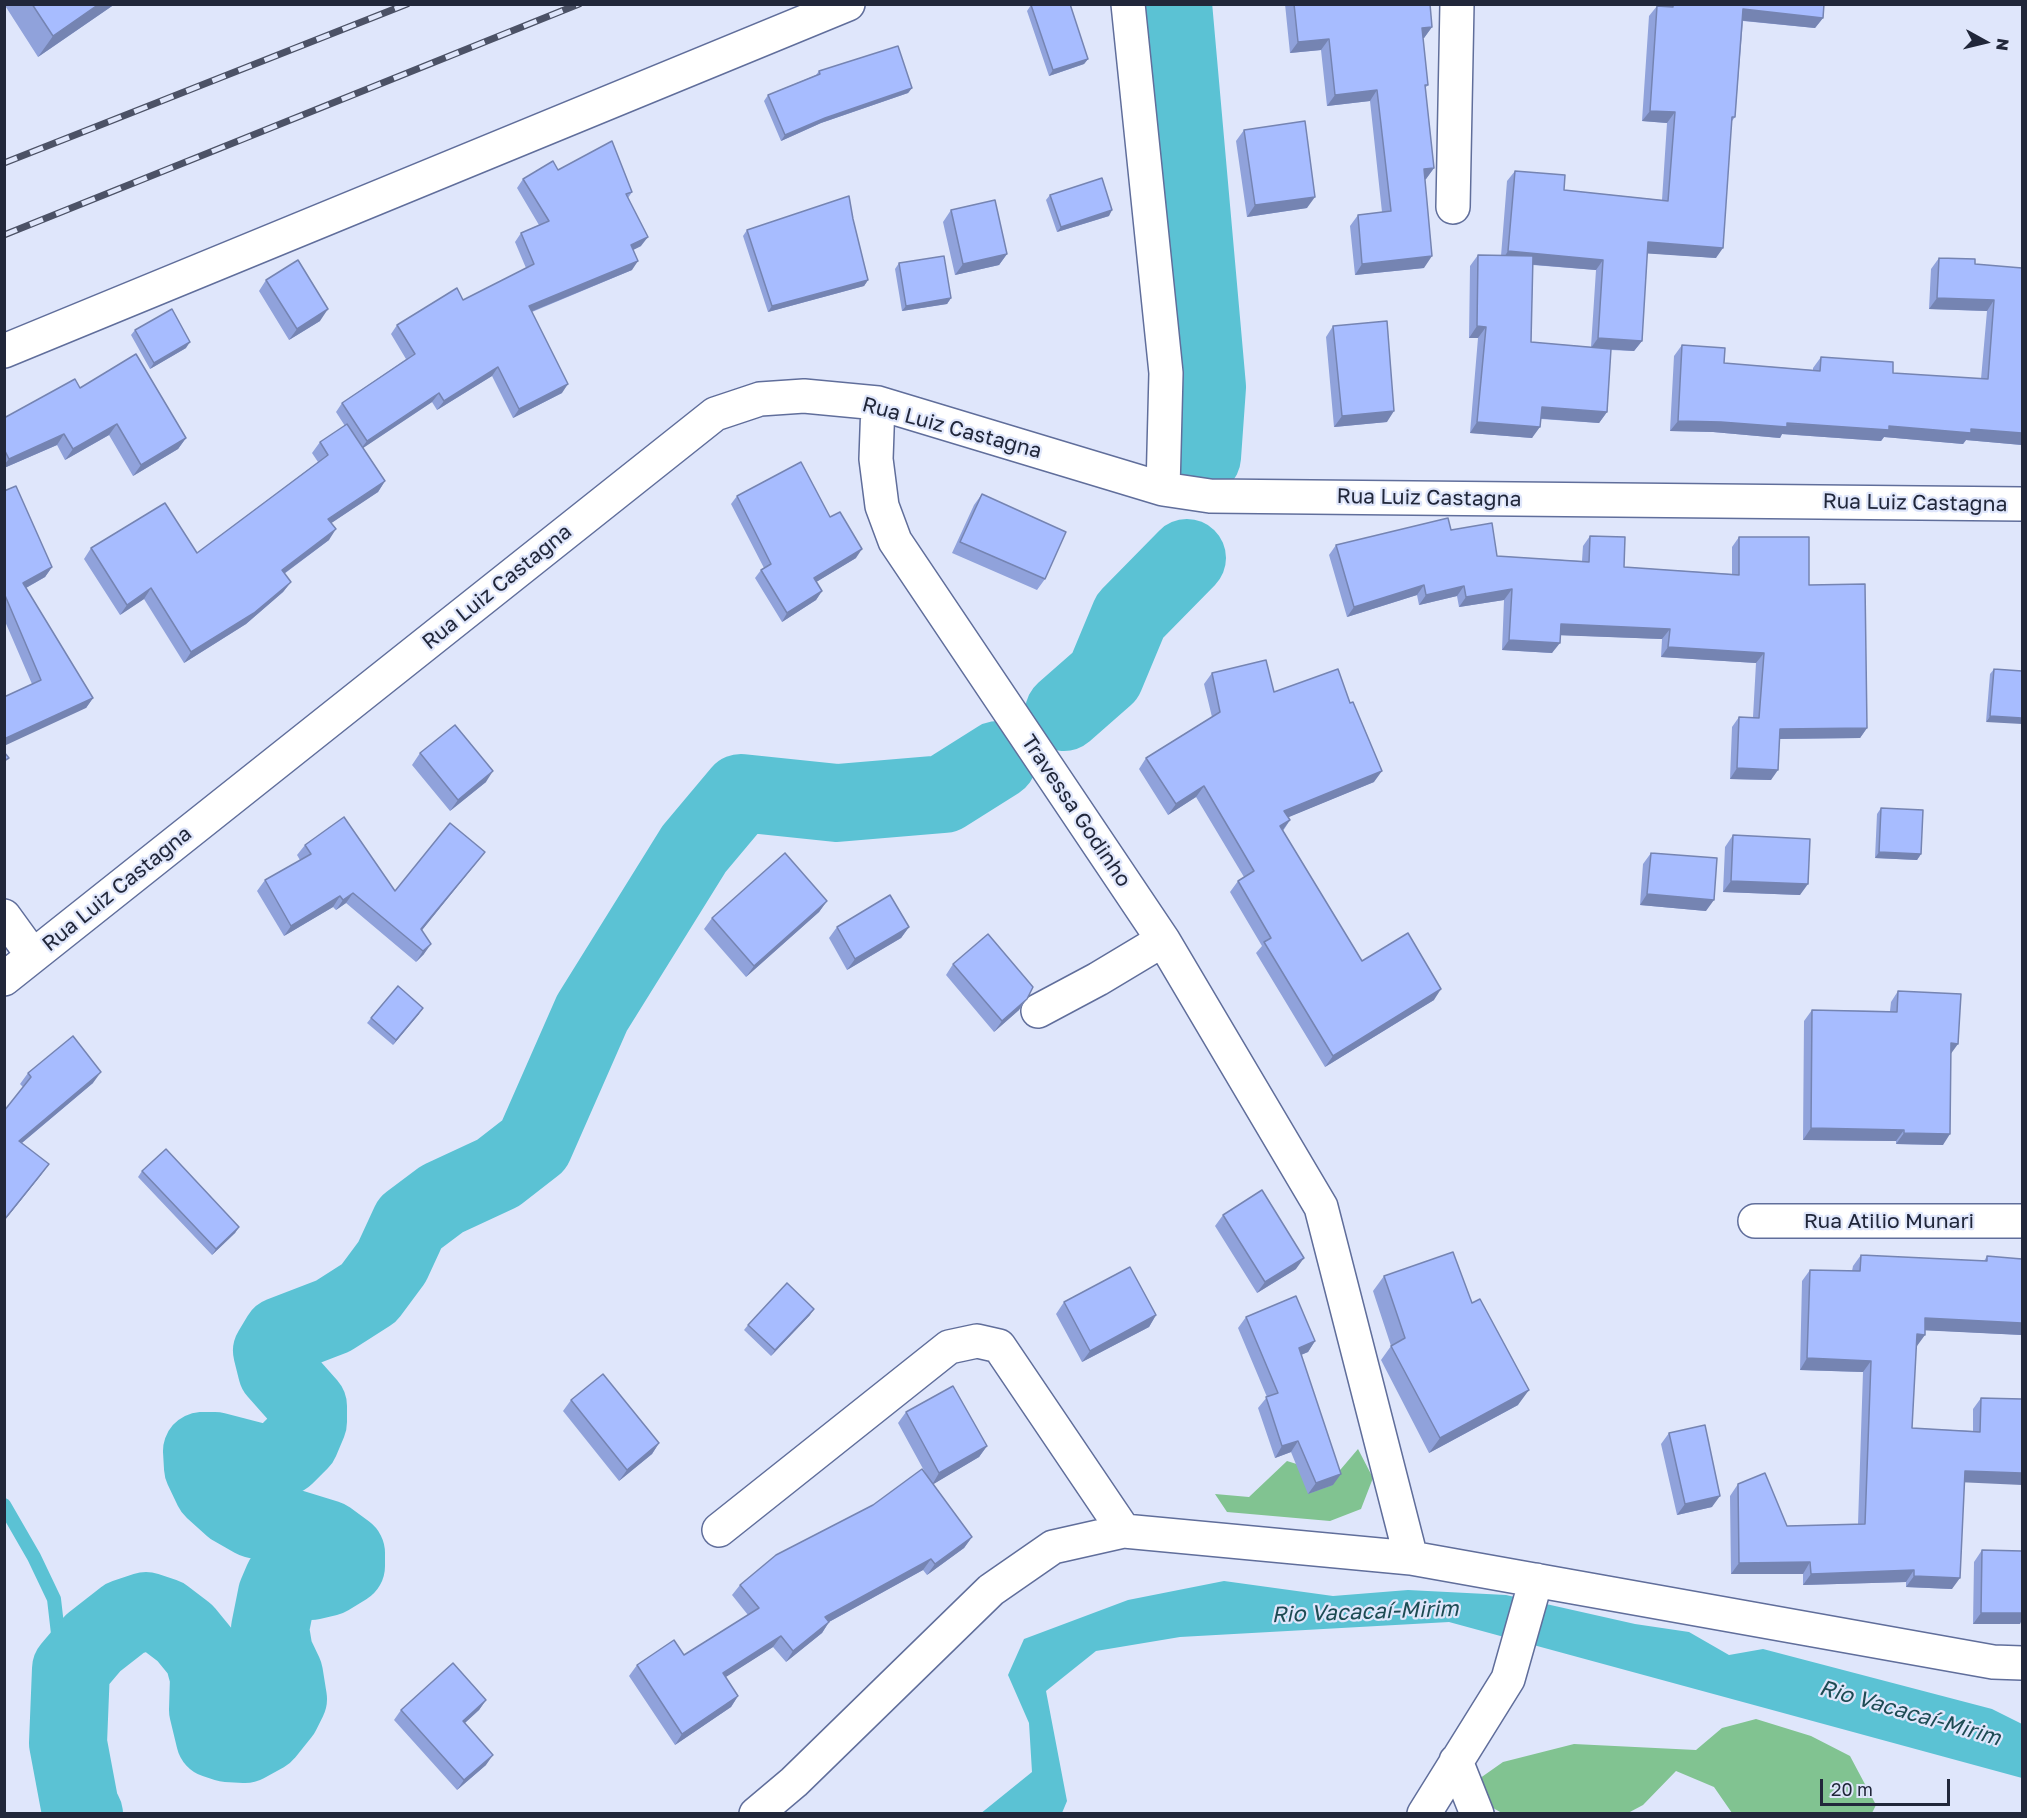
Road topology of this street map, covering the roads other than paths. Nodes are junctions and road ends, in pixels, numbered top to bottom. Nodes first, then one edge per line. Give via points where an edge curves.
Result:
1 (849, 4) edge
2 (1128, 4) edge
3 (1457, 4) edge
4 (1453, 207) dead end
5 (4, 351) edge
6 (878, 403) junction
7 (1163, 489) junction
8 (2022, 504) edge
9 (4, 916) edge
10 (1164, 940) junction
11 (33, 957) junction
12 (4, 979) edge
13 (1038, 1011) dead end
14 (1755, 1221) dead end
15 (2022, 1221) edge
16 (719, 1530) dead end
17 (1124, 1531) junction
18 (1411, 1558) junction
19 (1536, 1580) junction
20 (2022, 1663) edge
21 (1456, 1761) junction
22 (756, 1814) edge
23 (1424, 1814) edge
24 (1477, 1814) edge

1 - 5 street
2 - 7 street via 1166,373
3 - 4 street
6 - 7 street, Rua Luiz Castagna
6 - 10 street, Travessa Godinho via 877,471 882,506 895,541
6 - 11 street, Rua Luiz Castagna via 804,396 760,399 715,414
7 - 8 street, Rua Luiz Castagna via 1210,496
9 - 11 street
10 - 13 street
10 - 18 street, Travessa Godinho via 1321,1208
11 - 12 street, Rua Luiz Castagna
14 - 15 street, Rua Atilio Munari
16 - 17 street via 949,1347 977,1341 999,1346
17 - 18 street
17 - 22 street via 1053,1547 991,1590 794,1782
18 - 19 street
19 - 20 street via 1992,1662
19 - 21 street via 1508,1679
21 - 23 street
21 - 24 street

